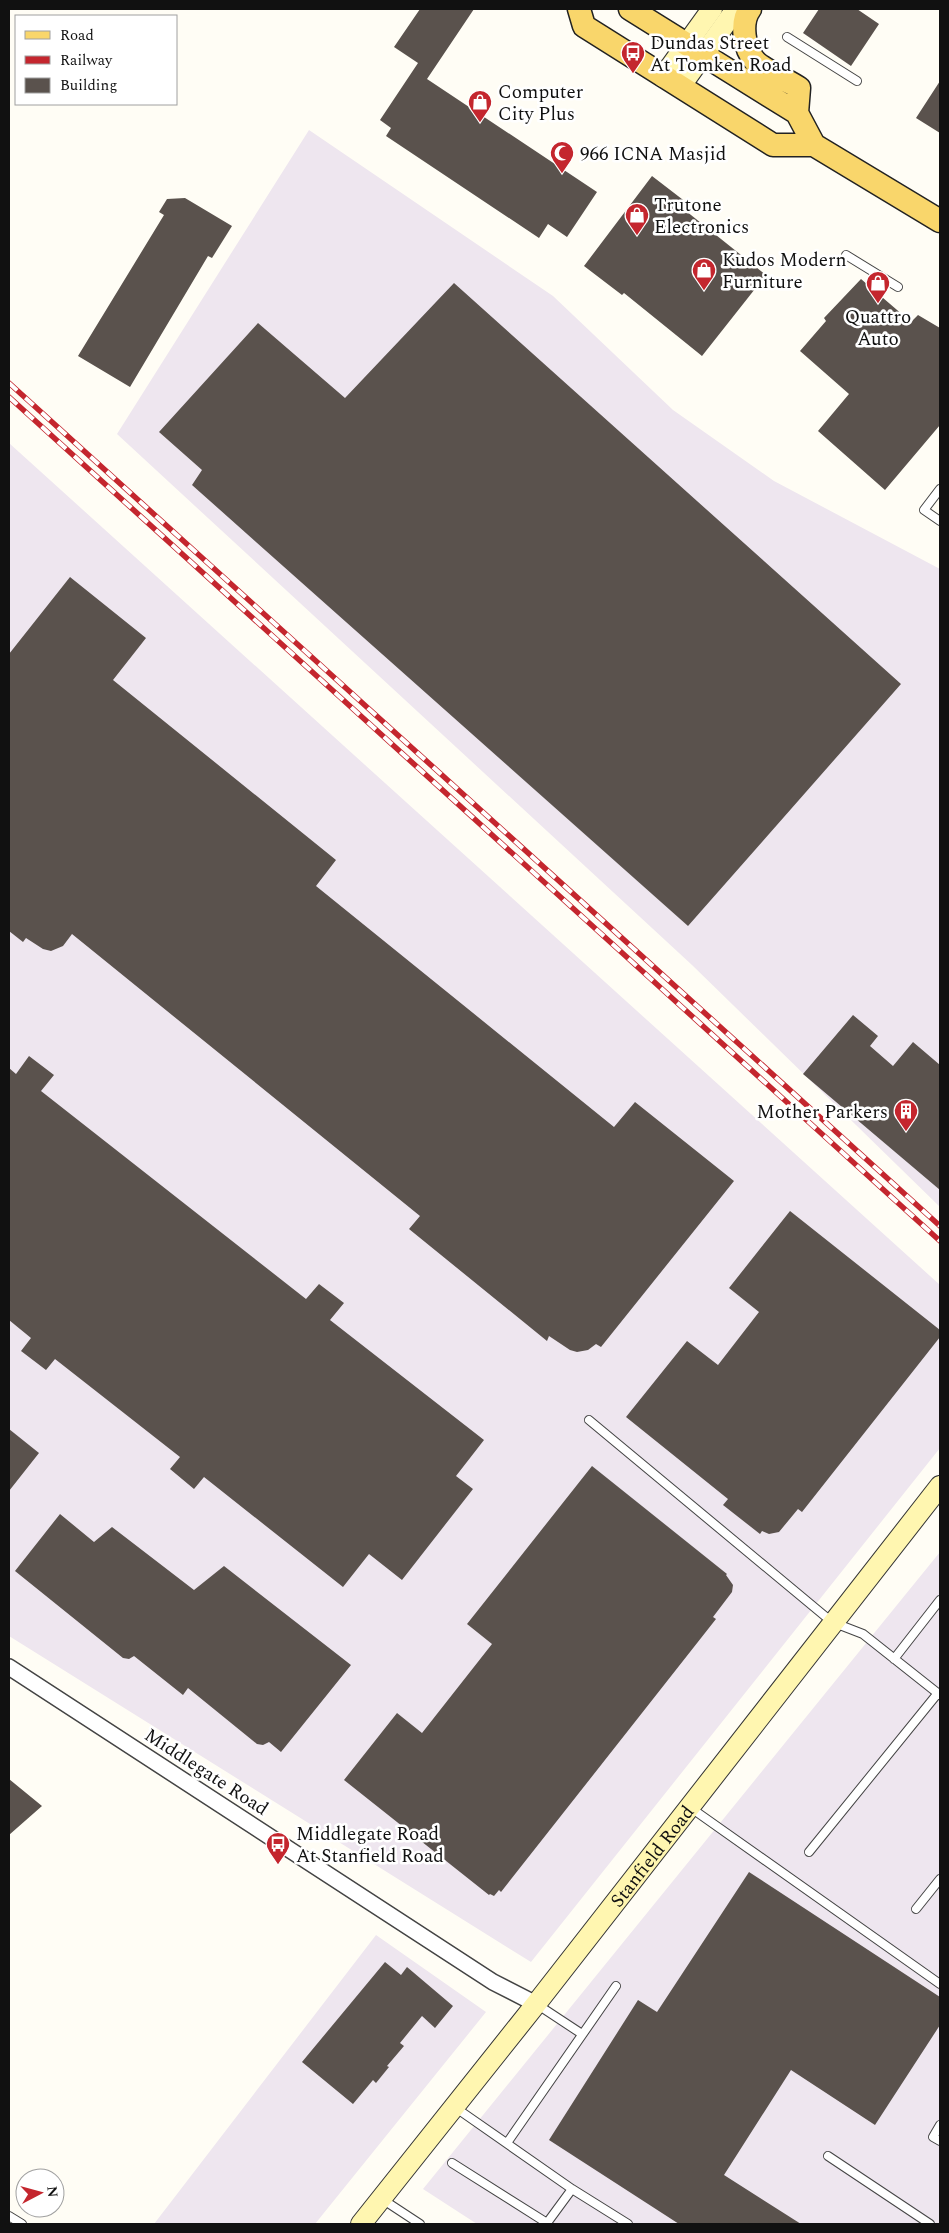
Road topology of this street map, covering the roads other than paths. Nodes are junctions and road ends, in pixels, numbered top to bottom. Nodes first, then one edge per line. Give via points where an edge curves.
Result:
1 (579, 9) edge
2 (630, 9) edge
3 (712, 9) edge
4 (736, 9) edge
5 (750, 9) edge
6 (787, 37) dead end
7 (694, 50) junction
8 (857, 80) dead end
9 (672, 82) junction
10 (797, 113) junction
11 (814, 145) junction
12 (940, 221) edge
13 (846, 255) dead end
14 (898, 288) dead end
15 (940, 489) edge
16 (940, 521) edge
17 (589, 1420) dead end
18 (940, 1486) edge
19 (940, 1600) edge
20 (832, 1622) junction
21 (894, 1659) junction
22 (9, 1666) edge
23 (939, 1694) edge
24 (689, 1807) junction
25 (809, 1852) dead end
26 (940, 1879) edge
27 (916, 1910) dead end
28 (940, 1984) edge
29 (616, 1986) dead end
30 (536, 2004) junction
31 (582, 2034) junction
32 (454, 2106) junction
33 (940, 2125) edge
34 (940, 2142) edge
35 (507, 2143) junction
36 (828, 2156) dead end
37 (452, 2163) dead end
38 (572, 2189) junction
39 (381, 2199) junction
40 (9, 2216) edge
41 (22, 2224) edge
42 (361, 2224) edge
43 (420, 2224) edge
44 (628, 2224) edge
45 (930, 2224) edge

1 - 9 main road via 584,26
2 - 7 main road
3 - 7 street
4 - 7 street
5 - 10 main road via 744,30 747,45 755,61 799,88
6 - 8 lane
7 - 9 street
7 - 10 main road
9 - 11 main road via 773,145
10 - 11 main road
11 - 12 main road
13 - 14 lane
15 - 16 lane via 924,510
17 - 20 lane
18 - 20 street, Stanfield Road
19 - 21 lane
20 - 21 lane via 863,1634
20 - 24 street, Stanfield Road
21 - 23 lane
22 - 30 street, Middlegate Road via 493,1982
23 - 25 lane
24 - 28 lane
24 - 30 street, Stanfield Road
26 - 27 lane
29 - 31 lane
30 - 31 lane
30 - 32 street, Stanfield Road
31 - 35 lane
32 - 35 lane
32 - 39 street, Stanfield Road
33 - 34 lane via 933,2137
35 - 38 lane
36 - 45 lane
37 - 38 lane via 547,2222
38 - 44 lane
39 - 42 street, Stanfield Road
39 - 43 lane
40 - 41 lane

